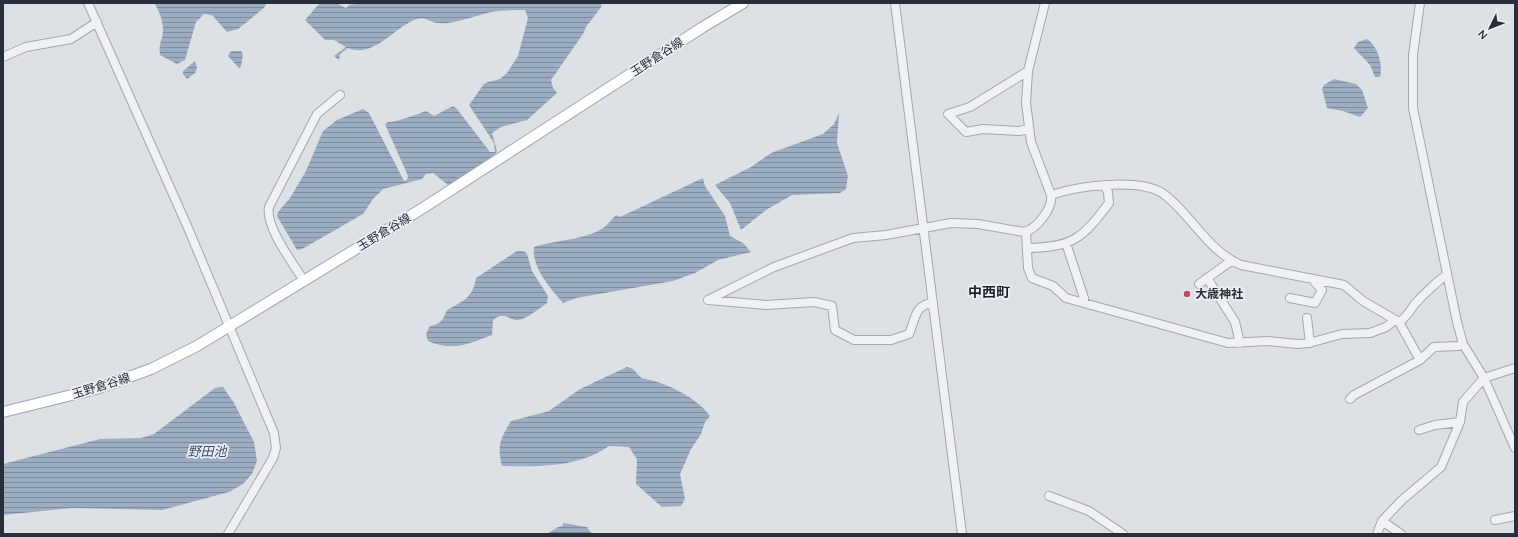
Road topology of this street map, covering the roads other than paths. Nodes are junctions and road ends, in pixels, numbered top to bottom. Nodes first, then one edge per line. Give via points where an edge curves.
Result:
1 (88, 3) edge
2 (743, 3) edge
3 (895, 3) edge
4 (1045, 3) edge
5 (1420, 3) edge
6 (97, 22) junction
7 (3, 57) edge
8 (1028, 71) junction
9 (340, 95) dead end
10 (1028, 129) junction
11 (1104, 185) junction
12 (1051, 195) junction
13 (924, 228) junction
14 (1026, 232) junction
15 (1066, 243) junction
16 (1027, 248) junction
17 (1231, 260) junction
18 (1447, 275) junction
19 (1207, 278) junction
20 (1312, 279) junction
21 (304, 281) junction
22 (1198, 284) dead end
23 (1290, 298) dead end
24 (933, 303) junction
25 (1084, 303) junction
26 (1307, 318) dead end
27 (1397, 321) junction
28 (230, 326) junction
29 (1240, 343) junction
30 (1310, 343) junction
31 (1463, 344) junction
32 (1420, 360) junction
33 (1515, 368) edge
34 (1484, 378) junction
35 (1350, 399) dead end
36 (3, 412) edge
37 (1460, 422) junction
38 (1419, 430) dead end
39 (1515, 448) edge
40 (1049, 496) dead end
41 (1515, 516) edge
42 (1382, 520) junction
43 (1495, 520) dead end
44 (228, 534) edge
45 (962, 534) edge
46 (1123, 534) edge
47 (1377, 534) edge
48 (1401, 534) edge

1 - 6 street
2 - 21 main road, 玉野倉谷線
3 - 13 street
4 - 8 street
5 - 18 street via 1413,54 1412,108
6 - 7 street via 70,39 26,47
6 - 28 street
8 - 10 street
8 - 10 street via 970,107 948,114 966,132 983,129
9 - 21 street via 317,114 269,206 268,214 272,226
10 - 12 street
11 - 12 street
11 - 15 street via 1109,203 1086,232
11 - 17 street via 1132,185 1159,191
12 - 14 street via 1052,203 1047,213
13 - 14 street via 951,223 978,224
13 - 24 street
13 - 24 street via 842,240 774,267 708,300 766,304 814,302 832,306 835,330 854,340 891,340 909,334 918,309 925,304
14 - 16 street
15 - 16 street
15 - 25 street
16 - 25 street via 1028,268 1032,278 1053,286 1066,298
17 - 19 street
17 - 20 street via 1241,265
18 - 27 street via 1415,304 1404,318
18 - 31 street
19 - 22 street
19 - 29 street via 1234,322
20 - 23 street via 1322,290 1315,303
20 - 27 street via 1344,285 1363,301
21 - 28 main road, 玉野倉谷線
24 - 45 street
25 - 29 street via 1228,343
26 - 30 street
27 - 30 street via 1370,333 1342,334
27 - 32 street
28 - 36 main road, 玉野倉谷線 via 151,369 96,389
28 - 44 street via 274,433 276,448 264,475
29 - 30 street
31 - 32 street via 1434,347
31 - 34 street
32 - 35 street
33 - 34 street
34 - 37 street via 1463,402
34 - 39 street
37 - 38 street
37 - 42 street via 1441,467
40 - 46 street via 1089,511
41 - 43 street
42 - 47 street
42 - 48 street

